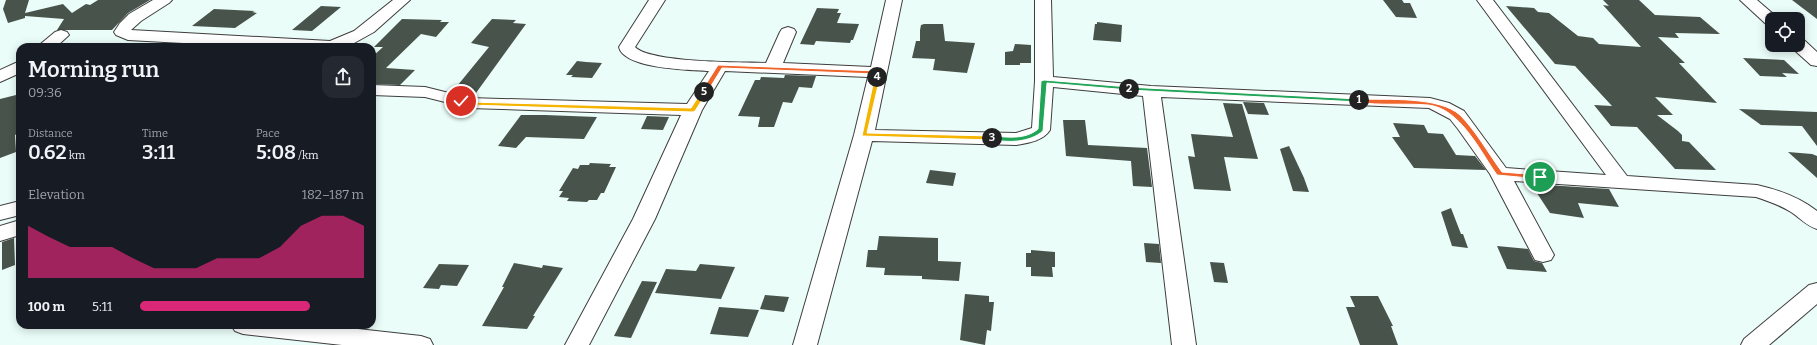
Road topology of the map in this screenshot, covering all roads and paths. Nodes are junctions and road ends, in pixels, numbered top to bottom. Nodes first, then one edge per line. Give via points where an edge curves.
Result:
1 (164, 0) edge
2 (402, 0) edge
3 (657, 0) edge
4 (894, 0) edge
5 (1043, 0) edge
6 (1485, 0) edge
7 (1748, 0) edge
8 (1765, 15) edge
9 (788, 32) dead end
10 (60, 35) dead end
11 (50, 43) edge
12 (275, 43) edge
13 (347, 43) edge
14 (1805, 50) edge
15 (1817, 61) edge
16 (720, 66) junction
17 (16, 68) edge
18 (772, 68) junction
19 (878, 72) junction
20 (0, 77) edge
21 (1044, 81) junction
22 (376, 90) edge
23 (1151, 91) junction
24 (693, 110) junction
25 (864, 135) junction
26 (1500, 174) junction
27 (1622, 183) junction
28 (16, 209) edge
29 (0, 213) edge
30 (1817, 222) edge
31 (16, 228) edge
32 (0, 234) edge
33 (1543, 255) dead end
34 (1817, 291) edge
35 (263, 329) edge
36 (320, 340) edge
37 (421, 345) edge
38 (577, 345) edge
39 (804, 345) edge
40 (1184, 345) edge
41 (1753, 345) edge

1 - 12 street via 131,21 122,32 128,35
2 - 13 street
3 - 16 street via 627,47 628,51 656,60
4 - 19 street
5 - 21 street
6 - 27 street
7 - 8 street
9 - 18 street
10 - 11 street
14 - 15 street
16 - 18 street
16 - 24 street
17 - 20 street
18 - 19 street
19 - 25 street
21 - 23 street
21 - 25 street via 1041,130 1026,137 1016,139
22 - 24 street via 426,92 469,103
23 - 26 street via 1430,103 1457,115
23 - 40 street
24 - 38 street via 644,219
25 - 39 street
26 - 27 street
26 - 33 street
27 - 30 street via 1757,191 1778,196 1794,204
28 - 29 street
31 - 32 street
34 - 41 street
35 - 36 street
36 - 37 street

